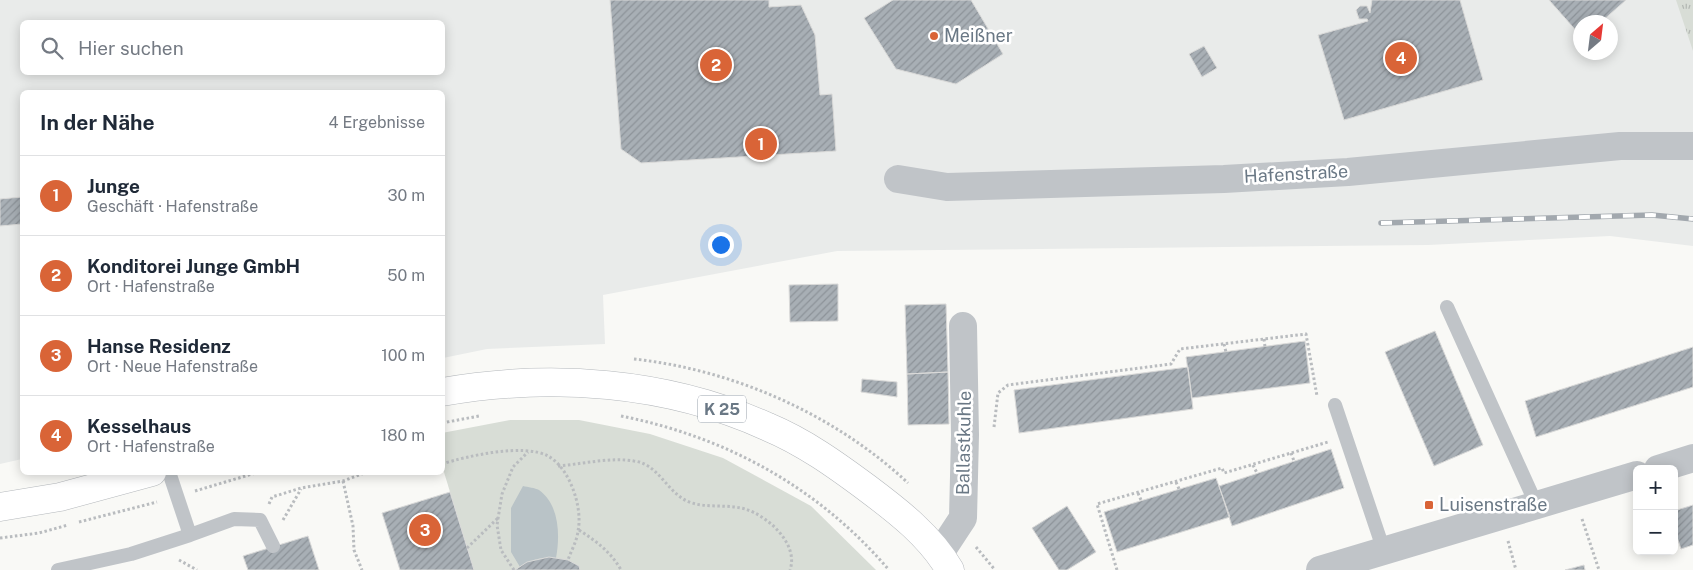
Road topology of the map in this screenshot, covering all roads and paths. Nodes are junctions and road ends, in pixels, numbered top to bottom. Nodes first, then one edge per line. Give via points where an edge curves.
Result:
1 (1693, 146) edge
2 (898, 179) dead end
3 (1447, 306) dead end
4 (963, 326) dead end
5 (1264, 339) junction
6 (1224, 344) junction
7 (1265, 347) dead end
8 (1226, 352) dead end
9 (1143, 368) junction
10 (1100, 373) junction
11 (1144, 373) dead end
12 (1101, 378) dead end
13 (1056, 379) junction
14 (1057, 384) dead end
15 (445, 391) edge
16 (998, 393) dead end
17 (1317, 397) dead end
18 (1335, 405) dead end
19 (480, 416) dead end
20 (619, 416) dead end
21 (445, 422) edge
22 (1333, 441) dead end
23 (528, 452) junction
24 (1291, 453) junction
25 (1693, 458) edge
26 (1294, 461) dead end
27 (445, 463) edge
28 (1253, 464) junction
29 (1671, 465) edge
30 (558, 466) junction
31 (1256, 473) dead end
32 (141, 475) edge
33 (170, 475) edge
34 (360, 475) edge
35 (1633, 476) edge
36 (343, 482) junction
37 (1176, 482) junction
38 (301, 488) junction
39 (1179, 489) dead end
40 (1138, 493) junction
41 (1576, 494) junction
42 (1141, 500) dead end
43 (1536, 506) junction
44 (0, 507) edge
45 (498, 517) junction
46 (260, 520) junction
47 (579, 530) junction
48 (190, 535) junction
49 (272, 544) joint
50 (467, 548) dead end
51 (1384, 552) junction
52 (568, 560) dead end
53 (945, 562) edge
54 (58, 570) edge
55 (362, 570) edge
56 (514, 570) edge
57 (621, 570) edge
58 (790, 570) edge
59 (889, 570) edge
60 (1117, 570) edge
61 (1320, 570) edge
62 (1599, 570) edge

1 - 2 street, Hafenstraße via 1620,146 1348,172 1224,178 947,188
3 - 43 lane
4 - 53 street, Ballastkuhle via 963,518
5 - 6 path
5 - 7 path
5 - 17 path via 1306,334
6 - 8 path
6 - 9 path via 1180,349 1171,364
9 - 10 path
9 - 11 path
10 - 12 path
10 - 13 path
13 - 14 path
13 - 16 path via 1008,385
15 - 53 main road, K 25 via 486,384 569,381 650,390 731,412 770,427 830,460 912,524
18 - 51 lane
19 - 21 path
20 - 59 path via 654,423 727,448 765,469 813,497 864,541
22 - 24 path
23 - 27 path via 509,450 466,456
23 - 30 path via 548,456
23 - 45 path via 513,468 502,494
24 - 26 path
24 - 28 path
25 - 29 street
28 - 31 path
28 - 37 path via 1224,473 1222,468
30 - 47 path via 567,474 576,494
30 - 58 path via 636,461 650,467 678,495 691,503 746,509 768,522 789,544 793,563
32 - 44 main road via 60,497
33 - 48 lane
34 - 36 path
35 - 41 street
36 - 38 path
36 - 55 path via 353,526 354,550
37 - 39 path
37 - 40 path
38 - 46 path via 272,497
38 - 49 path
40 - 42 path
40 - 60 path via 1097,504
41 - 43 street
41 - 62 path
43 - 51 street
45 - 50 path
45 - 56 path via 501,550
46 - 48 lane via 234,519
46 - 49 lane
47 - 52 path
47 - 57 path via 615,559
48 - 54 lane via 131,554
51 - 61 street

